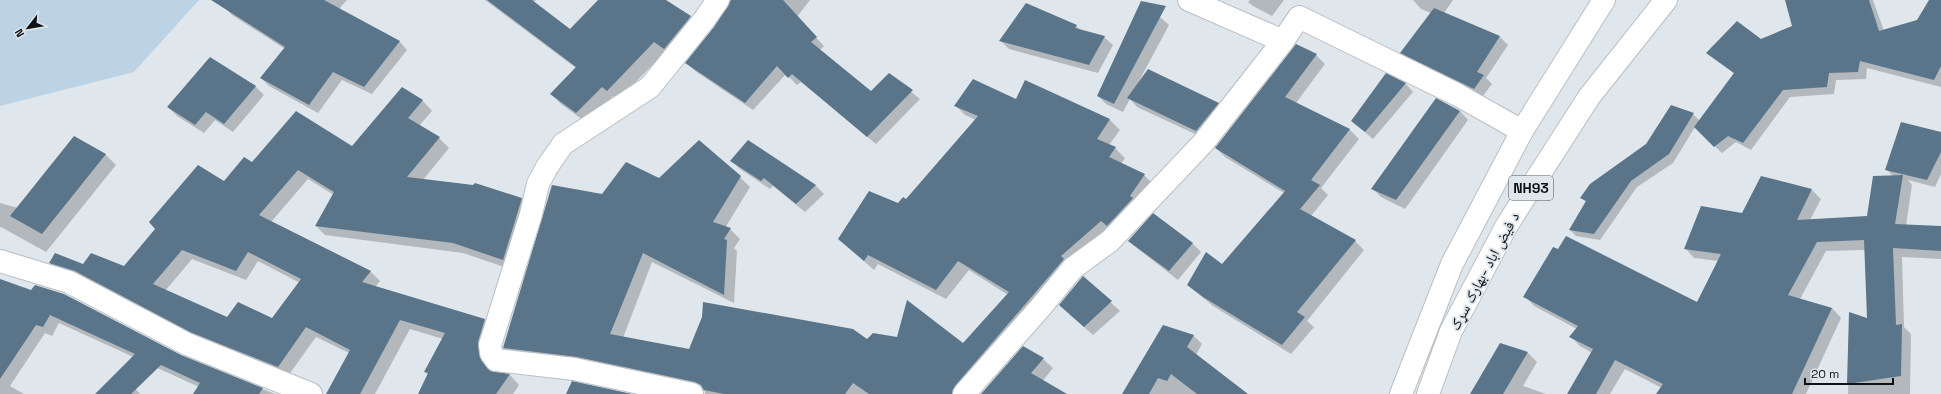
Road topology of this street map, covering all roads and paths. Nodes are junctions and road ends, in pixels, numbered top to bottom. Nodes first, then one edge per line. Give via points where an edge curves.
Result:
1 (718, 0) edge
2 (1189, 0) edge
3 (1604, 0) edge
4 (1666, 0) edge
5 (1283, 41) junction
6 (1522, 131) junction
7 (0, 261) edge
8 (311, 394) edge
9 (692, 394) edge
10 (964, 394) edge
11 (1401, 394) edge
12 (1428, 394) edge

1 - 9 street via 650,87 562,144 538,184 490,345 491,353 496,360 574,369
2 - 5 street
3 - 6 street, د فیض اباد -بهارک سړک / NH93
4 - 12 street, د فیض اباد -بهارک سړک / NH93 via 1589,97 1507,225 1451,331
5 - 6 street via 1300,17 1458,95
5 - 10 street via 1203,144 1110,241 1073,268
6 - 11 street, د فیض اباد -بهارک سړک / NH93 via 1452,264
7 - 8 street via 69,282 187,344

